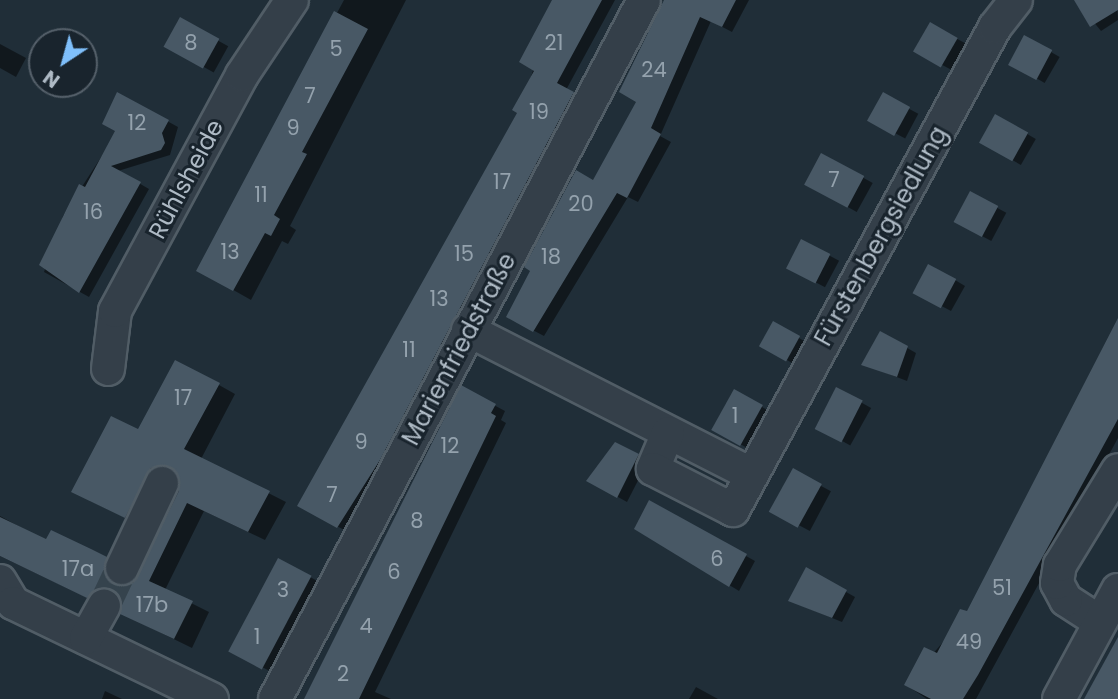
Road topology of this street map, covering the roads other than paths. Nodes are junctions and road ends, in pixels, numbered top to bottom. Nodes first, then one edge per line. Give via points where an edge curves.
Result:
1 (292, 0) edge
2 (644, 0) edge
3 (1016, 0) edge
4 (468, 330) junction
5 (108, 369) dead end
6 (1118, 470) edge
7 (162, 483) dead end
8 (122, 568) tunnel mouth
9 (0, 581) edge
10 (1118, 590) edge
11 (104, 606) tunnel mouth
12 (1100, 622) junction
13 (86, 638) junction
14 (212, 699) edge
15 (275, 699) edge
16 (1059, 699) edge

1 - 5 street, Rühlsheide via 242,75 115,311
2 - 4 street, Marienfriedstraße
3 - 4 street, Fürstenbergsiedlung via 733,510 653,469 668,433
4 - 15 street, Marienfriedstraße
6 - 12 street via 1060,565 1057,583 1066,600
7 - 8 street
9 - 13 street via 13,603
10 - 12 street
11 - 13 street
12 - 16 street
13 - 14 street

